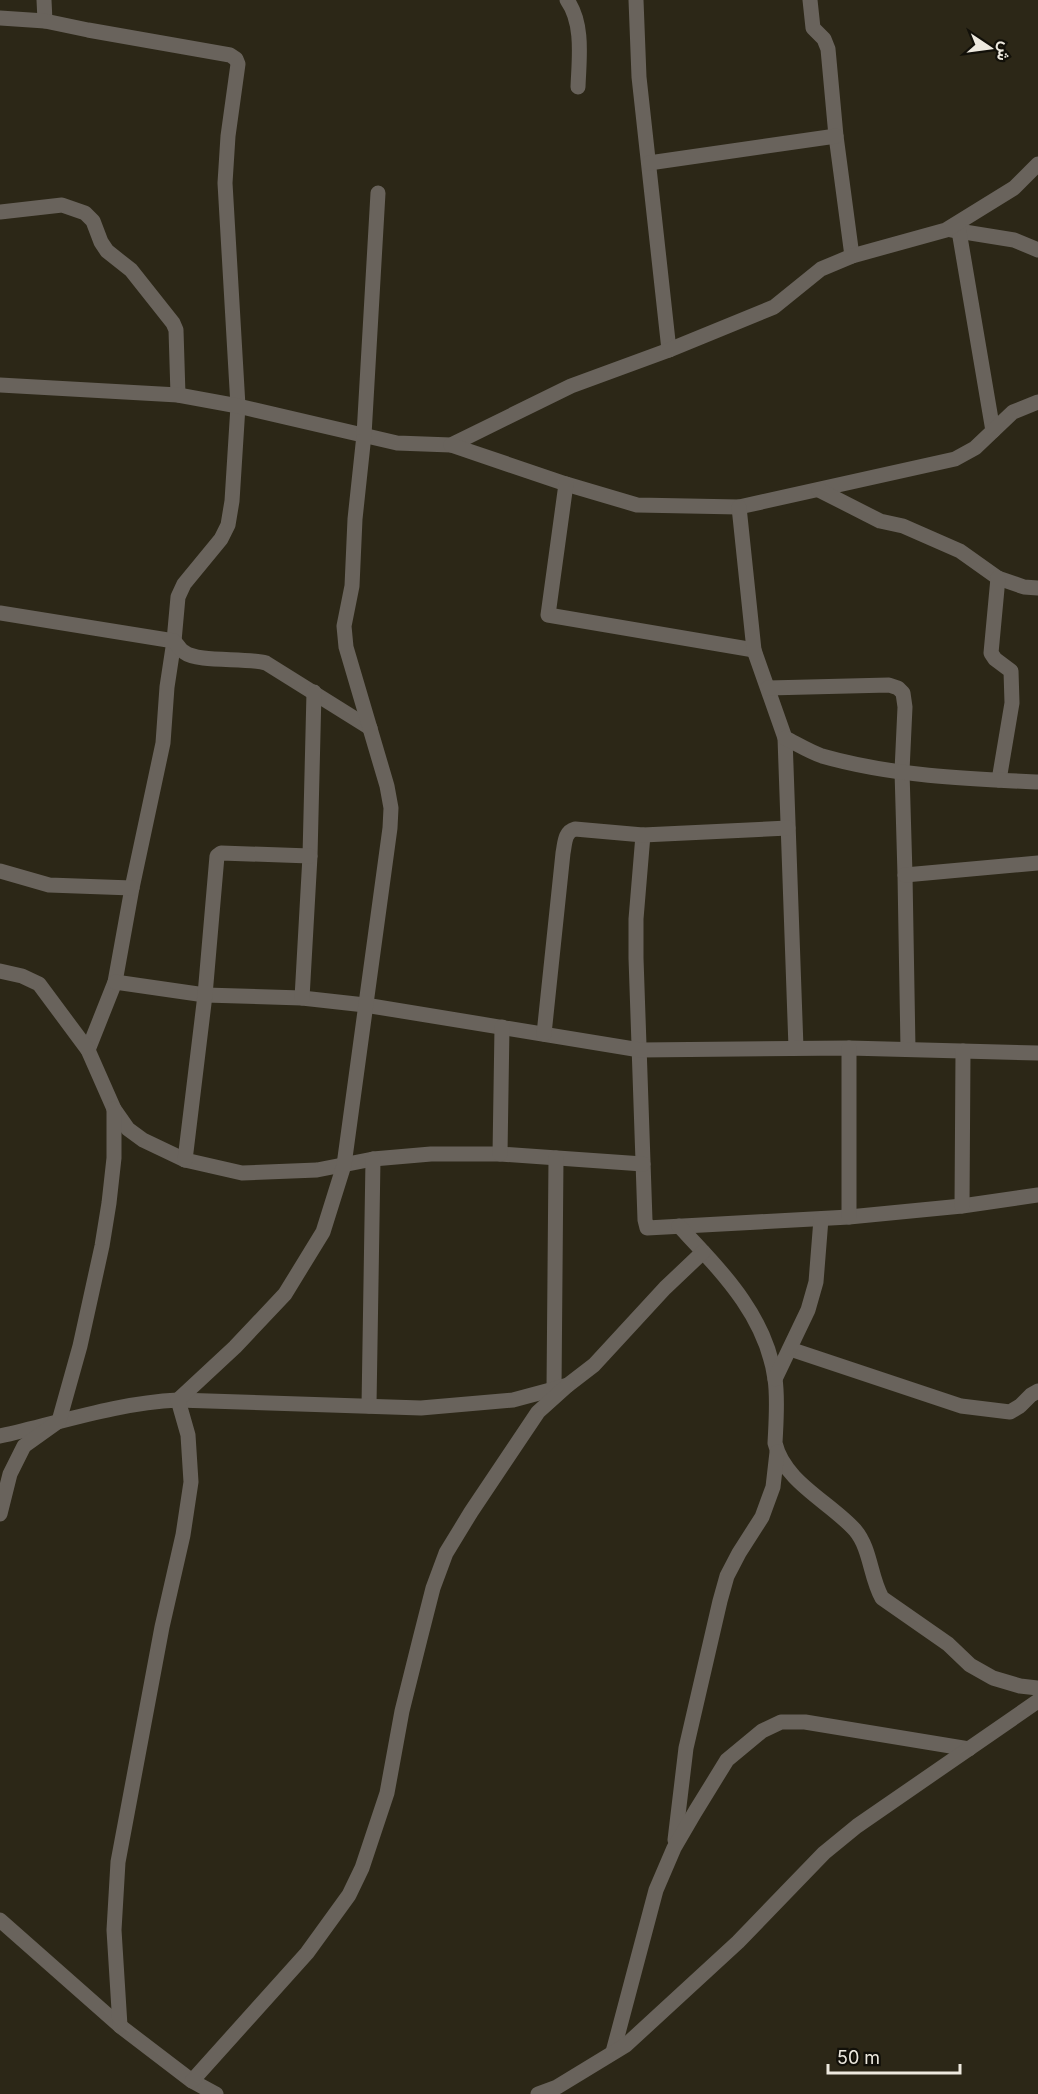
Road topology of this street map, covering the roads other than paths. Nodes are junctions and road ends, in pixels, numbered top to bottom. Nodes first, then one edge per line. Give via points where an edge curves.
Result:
1 (44, 0) edge
2 (567, 0) edge
3 (636, 0) edge
4 (810, 0) edge
5 (0, 18) edge
6 (45, 21) junction
7 (578, 87) dead end
8 (836, 136) junction
9 (649, 163) junction
10 (1038, 164) edge
11 (378, 193) dead end
12 (0, 212) edge
13 (952, 231) junction
14 (1038, 250) edge
15 (852, 256) junction
16 (669, 350) junction
17 (0, 385) edge
18 (178, 394) junction
19 (1038, 402) edge
20 (238, 406) junction
21 (993, 431) junction
22 (364, 435) junction
23 (452, 445) junction
24 (566, 484) junction
25 (819, 490) junction
26 (739, 507) junction
27 (998, 578) junction
28 (1038, 588) edge
29 (0, 613) edge
30 (174, 641) junction
31 (754, 650) junction
32 (768, 688) junction
33 (314, 692) junction
34 (370, 728) junction
35 (785, 738) junction
36 (902, 771) junction
37 (999, 780) junction
38 (1038, 782) edge
39 (788, 828) junction
40 (643, 835) junction
41 (310, 855) junction
42 (1038, 863) edge
43 (0, 871) edge
44 (906, 875) junction
45 (132, 888) junction
46 (0, 971) edge
47 (115, 982) junction
48 (205, 995) junction
49 (302, 998) junction
50 (365, 1005) junction
51 (502, 1028) junction
52 (544, 1034) junction
53 (796, 1048) junction
54 (849, 1048) junction
55 (908, 1049) junction
56 (88, 1050) junction
57 (640, 1050) junction
58 (963, 1051) junction
59 (1038, 1053) edge
60 (114, 1109) junction
61 (500, 1154) junction
62 (556, 1158) junction
63 (373, 1159) junction
64 (185, 1160) junction
65 (344, 1164) junction
66 (643, 1164) junction
67 (1038, 1195) edge
68 (962, 1206) junction
69 (849, 1217) junction
70 (821, 1219) junction
71 (679, 1226) junction
72 (703, 1252) junction
73 (790, 1349) junction
74 (775, 1379) junction
75 (561, 1387) junction
76 (1038, 1391) edge
77 (178, 1400) junction
78 (369, 1406) junction
79 (59, 1421) junction
80 (0, 1436) edge
81 (777, 1452) junction
82 (0, 1514) edge
83 (1038, 1688) edge
84 (1038, 1701) edge
85 (969, 1749) junction
86 (674, 1848) junction
87 (0, 1920) edge
88 (120, 2026) junction
89 (613, 2052) junction
90 (192, 2081) junction
91 (216, 2094) edge
92 (538, 2094) edge

1 - 6 street
2 - 7 street via 576,14
3 - 9 street via 639,77
4 - 8 street via 813,28 828,50
5 - 6 street
6 - 20 street via 236,59 225,183
8 - 9 street
8 - 15 street
9 - 16 street
10 - 13 street via 1014,188
11 - 22 street
12 - 18 street via 62,205 86,213 107,251 131,270 173,323
13 - 14 street via 1014,240
13 - 15 street
13 - 21 street
15 - 16 street via 820,268 774,307
16 - 23 street via 571,386
17 - 18 street
18 - 20 street
19 - 21 street via 1013,412
20 - 22 street
20 - 30 street via 228,525 184,584 178,597
21 - 25 street via 956,459
22 - 23 street via 397,443
22 - 34 street via 352,586 344,626 346,647
23 - 24 street
24 - 26 street via 637,505
24 - 31 street via 548,615
25 - 26 street
25 - 27 street via 880,521 903,526 960,551
26 - 31 street
27 - 28 street
27 - 37 street via 992,653 1011,671 1013,690
29 - 30 street
30 - 33 street via 183,652 193,656 266,663
30 - 45 street via 163,743
31 - 32 street
32 - 35 street
32 - 36 street via 898,688 903,693 904,707
33 - 34 street
33 - 41 street
34 - 50 street via 391,808
35 - 36 street via 820,756
35 - 39 street
36 - 37 street
36 - 44 street
37 - 38 street
39 - 40 street
39 - 53 street
40 - 52 street via 575,829 567,833
40 - 57 street via 636,919
41 - 48 street via 217,856
41 - 49 street
42 - 44 street
43 - 45 street via 49,885
44 - 55 street
45 - 47 street
46 - 56 street via 39,984
47 - 48 street
47 - 56 street
48 - 49 street
48 - 64 street
49 - 50 street
50 - 51 street
50 - 65 street
51 - 52 street
51 - 61 street
52 - 57 street
53 - 54 street
53 - 57 street
54 - 55 street
54 - 69 street
55 - 58 street
56 - 60 street
57 - 66 street
58 - 59 street
58 - 68 street
60 - 64 street via 128,1130
60 - 79 street via 114,1158 102,1246 81,1346
61 - 62 street
61 - 63 street via 422,1154
62 - 66 street
62 - 75 street
63 - 65 street
63 - 78 street
64 - 65 street via 242,1173 317,1170
65 - 77 street via 323,1232 285,1294
66 - 71 street via 647,1228
67 - 68 street
68 - 69 street
69 - 70 street
70 - 71 street
70 - 73 street via 816,1282
71 - 72 street
72 - 74 street via 750,1309
72 - 75 street via 594,1365
73 - 74 street
73 - 76 street via 961,1406 1010,1412
74 - 81 street
75 - 78 street via 513,1400 468,1406
75 - 90 street via 538,1412 447,1553 420,1639 387,1793 349,1896 307,1953
77 - 78 street
77 - 79 street
77 - 88 street via 188,1435 191,1482 118,1862 114,1930
79 - 80 street
79 - 82 street via 24,1446 10,1474
81 - 83 street via 790,1471 863,1541 882,1598 948,1644 970,1665 993,1678
81 - 86 street via 762,1517 727,1576 720,1601 686,1748
84 - 85 street
85 - 86 street via 805,1722 781,1722 762,1731 727,1760
85 - 89 street via 824,1853 738,1942
86 - 89 street via 656,1890
87 - 88 street
88 - 90 street
89 - 92 street via 557,2087
90 - 91 street

